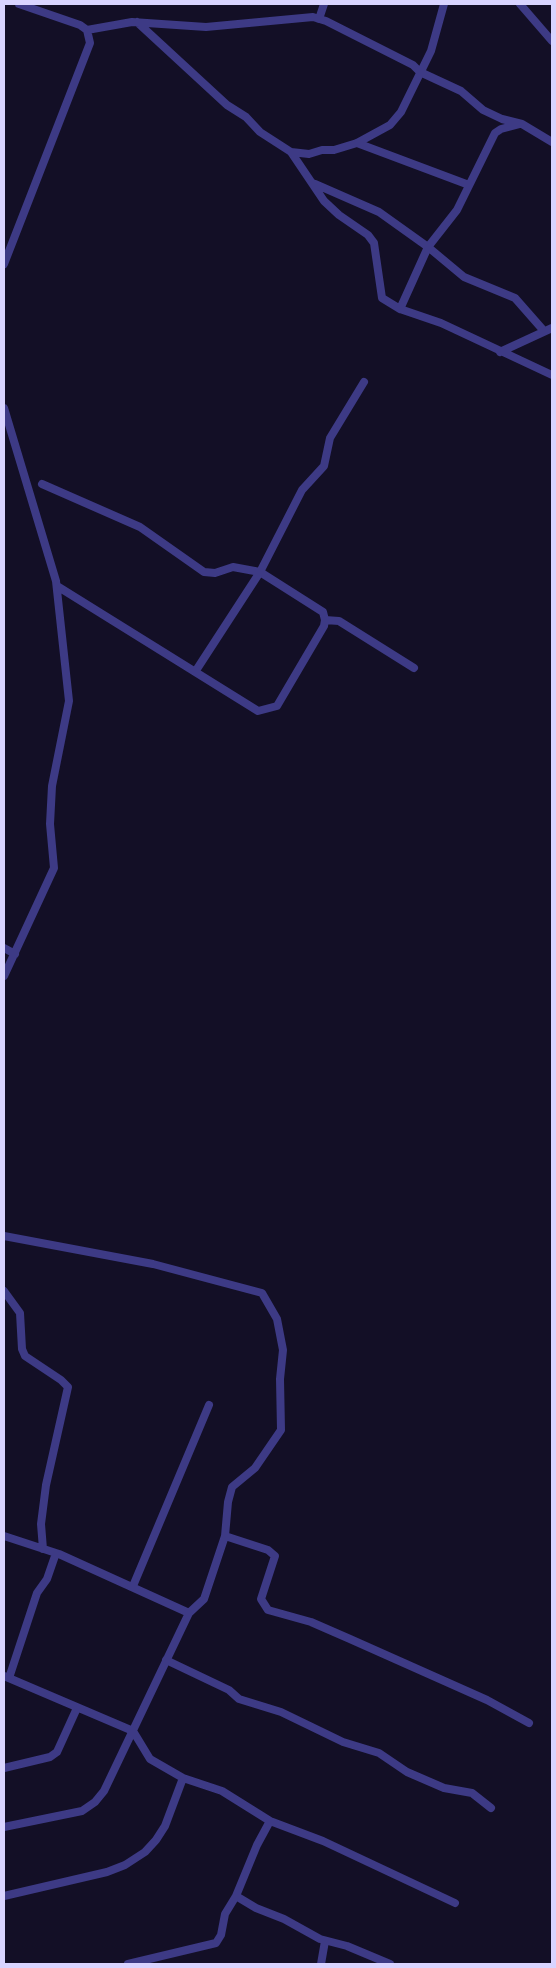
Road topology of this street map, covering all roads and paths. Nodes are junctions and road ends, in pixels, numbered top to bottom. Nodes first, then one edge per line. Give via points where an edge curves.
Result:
1 (19, 4) edge
2 (324, 4) edge
3 (444, 4) edge
4 (520, 4) edge
5 (319, 19) junction
6 (137, 22) junction
7 (87, 30) junction
8 (552, 41) edge
9 (420, 72) junction
10 (522, 124) junction
11 (552, 142) edge
12 (357, 143) junction
13 (291, 152) junction
14 (313, 183) junction
15 (469, 185) junction
16 (428, 247) junction
17 (4, 264) edge
18 (400, 309) junction
19 (552, 328) edge
20 (544, 332) junction
21 (500, 352) junction
22 (552, 374) edge
23 (364, 382) dead end
24 (4, 408) edge
25 (42, 484) dead end
26 (260, 572) junction
27 (57, 586) junction
28 (326, 620) junction
29 (414, 668) dead end
30 (195, 672) junction
31 (4, 948) edge
32 (15, 954) junction
33 (4, 976) edge
34 (4, 1236) edge
35 (4, 1291) edge
36 (209, 1405) dead end
37 (4, 1536) edge
38 (225, 1536) junction
39 (43, 1549) junction
40 (56, 1553) junction
41 (133, 1586) junction
42 (190, 1613) junction
43 (166, 1660) junction
44 (6, 1677) edge
45 (77, 1708) junction
46 (529, 1723) dead end
47 (133, 1731) junction
48 (4, 1768) edge
49 (183, 1778) junction
50 (491, 1808) dead end
51 (270, 1821) junction
52 (4, 1828) edge
53 (4, 1896) edge
54 (236, 1896) junction
55 (455, 1903) dead end
56 (325, 1941) junction
57 (128, 1964) edge
58 (321, 1964) edge
59 (390, 1964) edge

1 - 7 street via 71,21
2 - 5 street
3 - 9 street via 432,51
4 - 8 street
5 - 6 street via 300,17 206,26
5 - 9 street
6 - 7 street
6 - 13 street via 227,105
7 - 17 street via 90,43
9 - 10 street via 461,91 484,110
9 - 12 street via 401,112 390,125
10 - 11 street
10 - 15 street via 495,133
12 - 13 street via 309,154
12 - 15 street
13 - 14 street
14 - 16 street via 379,212
14 - 18 street via 324,201 374,243 382,298
15 - 16 street via 450,220
16 - 18 street
16 - 20 street via 464,277 515,298
18 - 21 street via 441,322
19 - 20 street
20 - 21 street
21 - 22 street
23 - 26 street via 330,438 324,466 302,490
24 - 27 street
25 - 26 street via 140,528 204,572 215,573 233,567
26 - 28 street via 323,612
26 - 30 street
27 - 30 street
27 - 32 street via 69,701 52,786 50,824 54,868
28 - 29 street via 339,621
28 - 30 street via 277,706 258,711
31 - 32 street
32 - 33 street
34 - 38 street via 153,1264 264,1295 277,1319 282,1338 282,1426 255,1468 232,1487
35 - 39 street via 20,1313 25,1356 68,1388 46,1485
36 - 41 street
37 - 39 street
38 - 42 street via 204,1599
38 - 46 street via 268,1550 275,1556 261,1599 268,1610 310,1622 350,1639 487,1700
39 - 40 street
40 - 41 street
40 - 44 street
41 - 42 street
42 - 43 street
43 - 47 street
43 - 50 street via 229,1690 239,1699 281,1712 336,1740 379,1754 407,1772 444,1788 472,1793
44 - 45 street
45 - 47 street
45 - 48 street via 57,1752 50,1757
47 - 49 street via 150,1759
47 - 52 street via 96,1802 82,1811
49 - 51 street via 222,1791
49 - 53 street via 164,1826 145,1852 107,1872
51 - 54 street
51 - 55 street via 323,1841
54 - 56 street
54 - 57 street via 224,1914 221,1935 216,1943
56 - 58 street
56 - 59 street via 348,1946

